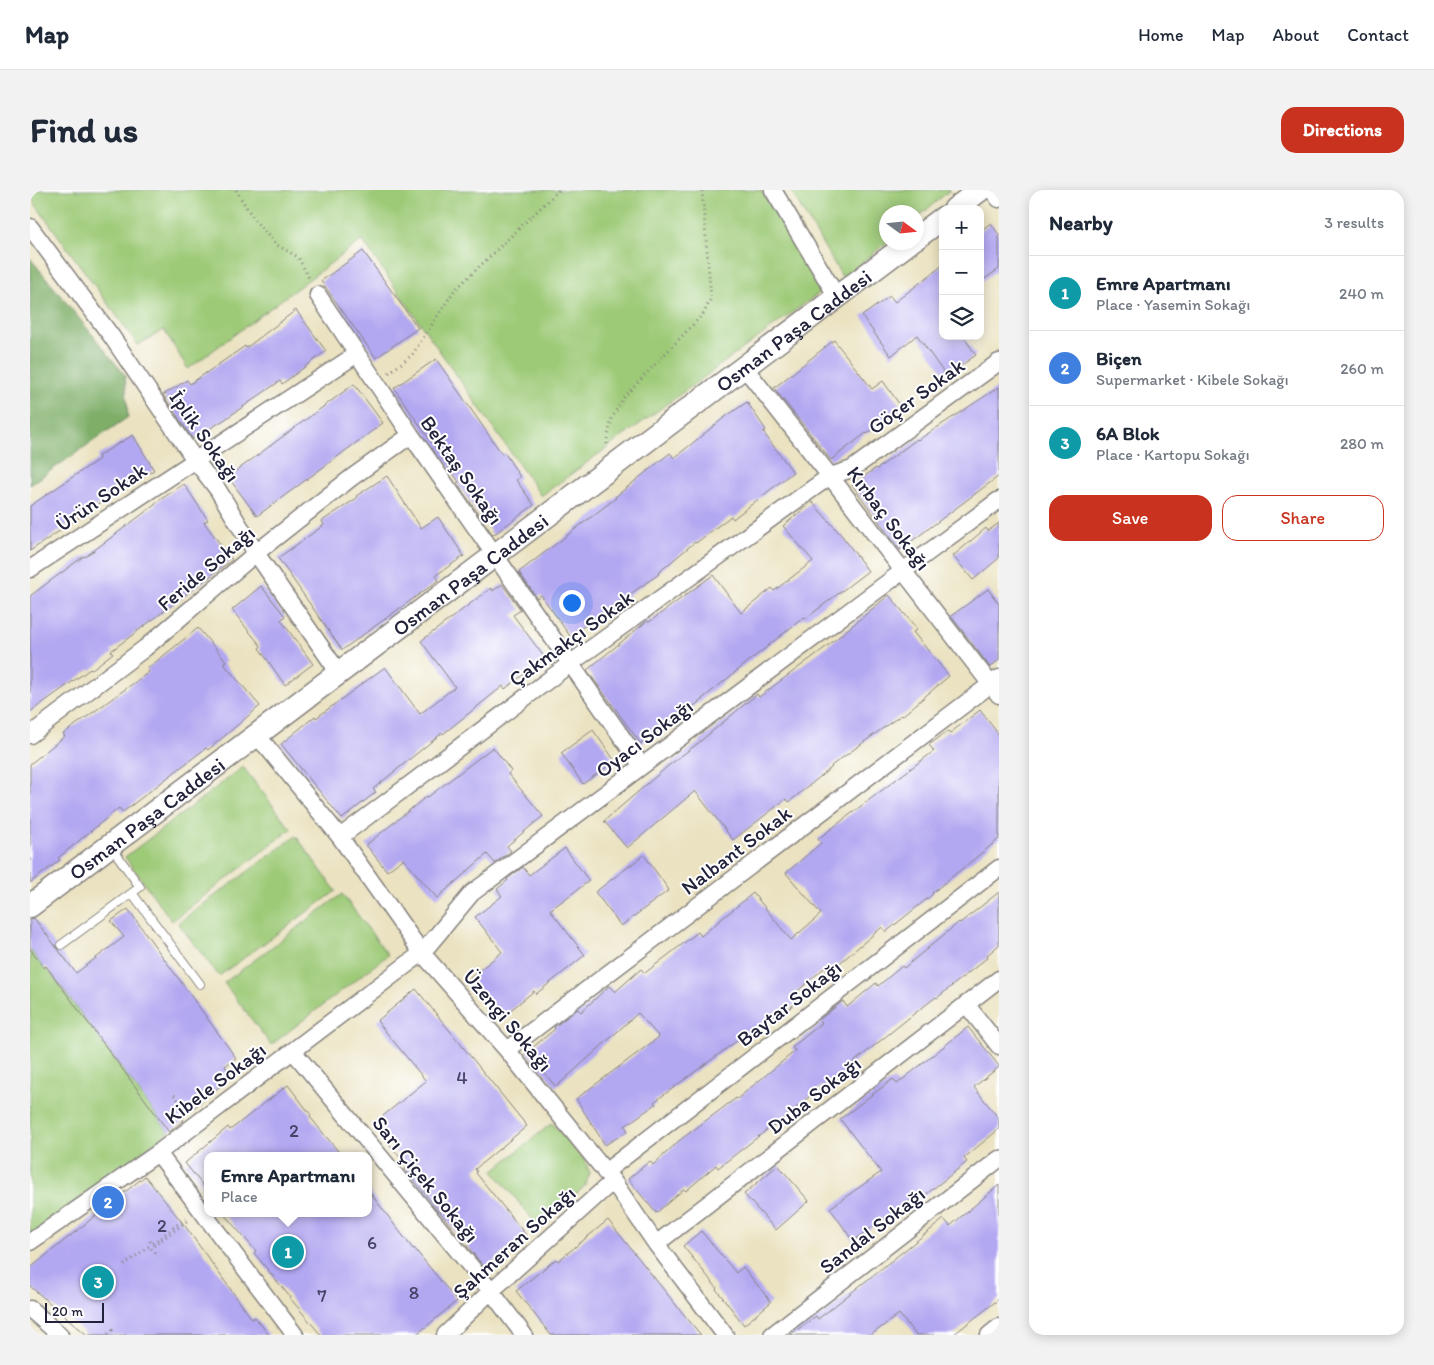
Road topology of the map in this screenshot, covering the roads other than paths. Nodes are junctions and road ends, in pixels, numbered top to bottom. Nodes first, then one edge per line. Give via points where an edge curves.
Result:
1 (772, 190) edge
2 (980, 190) edge
3 (992, 190) edge
4 (999, 199) edge
5 (960, 205) edge
6 (939, 221) edge
7 (30, 227) edge
8 (924, 232) edge
9 (899, 250) edge
10 (318, 295) road end
11 (837, 297) junction
12 (357, 354) junction
13 (999, 362) edge
14 (744, 367) junction
15 (411, 435) junction
16 (195, 460) junction
17 (830, 476) junction
18 (999, 500) edge
19 (256, 553) junction
20 (495, 555) junction
21 (30, 570) edge
22 (903, 570) junction
23 (571, 664) junction
24 (339, 673) junction
25 (996, 686) edge
26 (30, 735) edge
27 (256, 736) junction
28 (642, 766) junction
29 (340, 836) junction
30 (110, 846) junction
31 (999, 868) edge
32 (132, 893) junction
33 (30, 906) edge
34 (61, 945) dead end
35 (422, 952) junction
36 (999, 979) edge
37 (200, 984) dead end
38 (966, 1004) junction
39 (999, 1046) edge
40 (507, 1050) junction
41 (293, 1051) junction
42 (158, 1153) junction
43 (999, 1159) edge
44 (609, 1176) junction
45 (204, 1214) edge
46 (207, 1217) edge
47 (30, 1242) edge
48 (656, 1244) junction
49 (490, 1291) junction
50 (30, 1309) edge
51 (999, 1327) edge
52 (60, 1335) edge
53 (296, 1335) edge
54 (445, 1335) edge
55 (524, 1335) edge
56 (725, 1335) edge
57 (772, 1335) edge
58 (989, 1335) edge

1 - 11 street
2 - 5 main road
3 - 4 street
6 - 8 main road
7 - 16 street, İplik Sokağı via 112,337
9 - 11 main road, Osman Paşa Caddesi
10 - 12 street, Bektaş Sokağı
11 - 14 main road, Osman Paşa Caddesi
12 - 15 street, Bektaş Sokağı
12 - 16 street, Ürün Sokak
13 - 17 street, Göçer Sokak via 852,469
14 - 17 street, Kırbaç Sokağı
14 - 20 main road, Osman Paşa Caddesi
15 - 19 street, Feride Sokağı
15 - 20 street, Bektaş Sokağı
16 - 19 street, İplik Sokağı via 218,490
16 - 21 street, Ürün Sokak
17 - 22 street, Kırbaç Sokağı
17 - 23 street, Çakmakçı Sokak
18 - 22 street, Oyacı Sokağı
19 - 24 street, İplik Sokağı
19 - 26 street, Feride Sokağı via 145,648
20 - 23 street, Bektaş Sokağı
20 - 24 main road, Osman Paşa Caddesi
22 - 25 street, Kırbaç Sokağı
22 - 28 street, Oyacı Sokağı
23 - 28 street, Bektaş Sokağı
23 - 29 street, Çakmakçı Sokak
24 - 27 main road, Osman Paşa Caddesi
25 - 40 street, Nalbant Sokak
27 - 29 street, Üzengi Sokağı
27 - 30 main road, Osman Paşa Caddesi
28 - 35 street, Oyacı Sokağı via 472,893
29 - 35 street, Üzengi Sokağı
30 - 32 lane via 140,887
30 - 33 main road, Osman Paşa Caddesi
31 - 44 street, Baytar Sokağı
32 - 34 lane
32 - 37 lane
35 - 40 street, Üzengi Sokağı
35 - 41 street, Kibele Sokağı
36 - 38 street, Duba Sokağı
38 - 39 street
38 - 48 street, Duba Sokağı
40 - 44 street, Üzengi Sokağı
41 - 42 street, Kibele Sokağı
41 - 49 street, Sarı Çiçek Sokağı
42 - 45 street
42 - 47 street, Kibele Sokağı
43 - 57 street, Sandal Sokağı
44 - 48 street, Üzengi Sokağı
44 - 49 street, Şahmeran Sokağı
46 - 53 street
48 - 56 street, Üzengi Sokağı
49 - 54 street, Şahmeran Sokağı
49 - 55 street, Sarı Çiçek Sokağı
50 - 52 street
51 - 58 street

